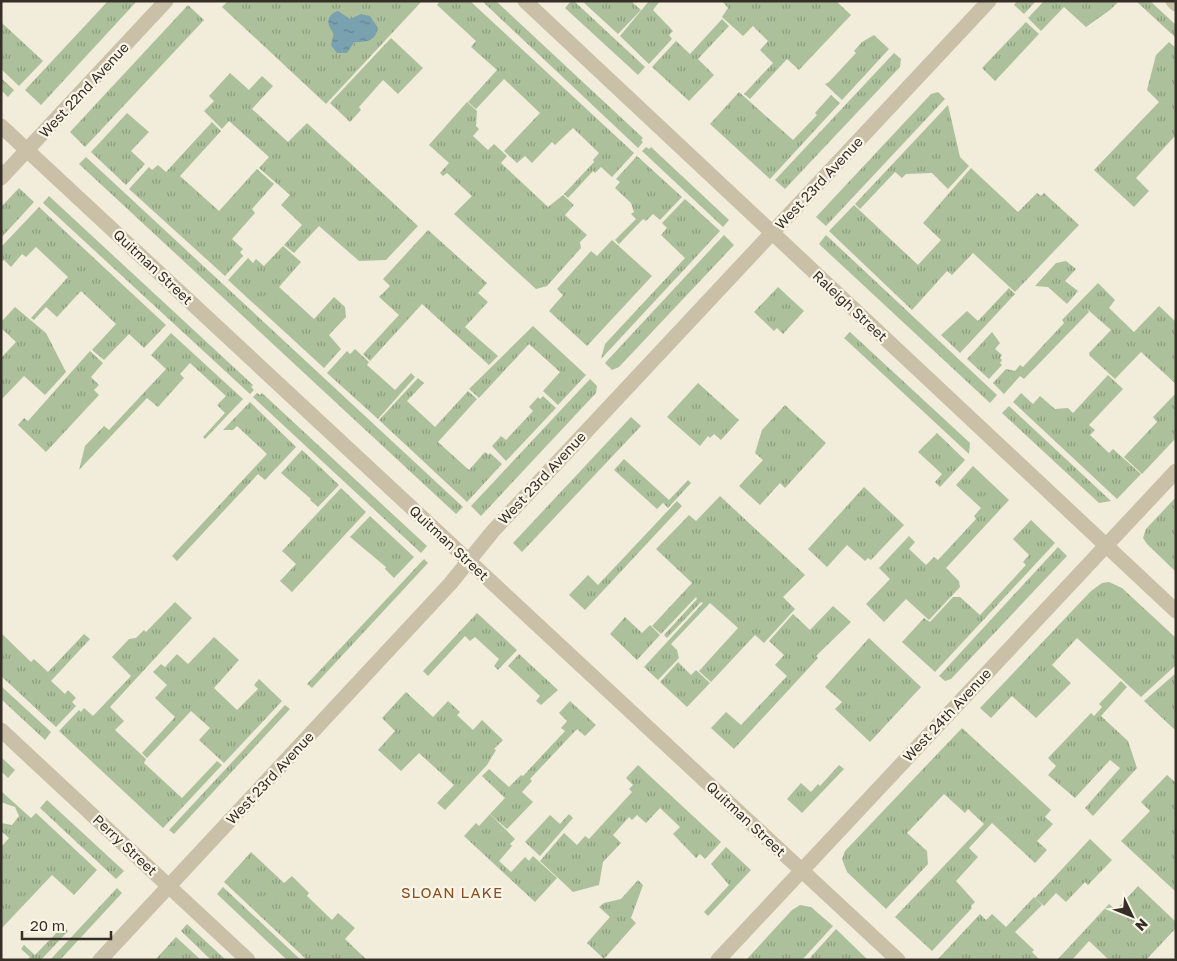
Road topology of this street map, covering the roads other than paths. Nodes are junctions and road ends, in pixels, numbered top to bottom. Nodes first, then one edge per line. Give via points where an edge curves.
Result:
1 (166, 1) edge
2 (525, 1) edge
3 (989, 1) edge
4 (1173, 1) edge
5 (1176, 4) edge
6 (1, 126) edge
7 (27, 150) junction
8 (1, 178) edge
9 (772, 233) junction
10 (1176, 471) edge
11 (1106, 545) junction
12 (469, 561) junction
13 (1176, 611) edge
14 (1, 730) edge
15 (802, 871) junction
16 (169, 886) junction
17 (100, 960) edge
18 (248, 960) edge
19 (718, 960) edge
20 (898, 960) edge

1 - 7 street, West 22nd Avenue
2 - 9 street, Raleigh Street
3 - 9 street, West 23rd Avenue
4 - 5 street
6 - 7 street, Quitman Street
7 - 8 street, West 22nd Avenue
7 - 12 street, Quitman Street
9 - 11 street, Raleigh Street
9 - 12 street, West 23rd Avenue via 493,531
10 - 11 street, West 24th Avenue
11 - 13 street, Raleigh Street
11 - 15 street, West 24th Avenue
12 - 15 street, Quitman Street
12 - 16 street, West 23rd Avenue
14 - 16 street, Perry Street
15 - 19 street, West 24th Avenue
15 - 20 street, Quitman Street
16 - 17 street, West 23rd Avenue
16 - 18 street, Perry Street

